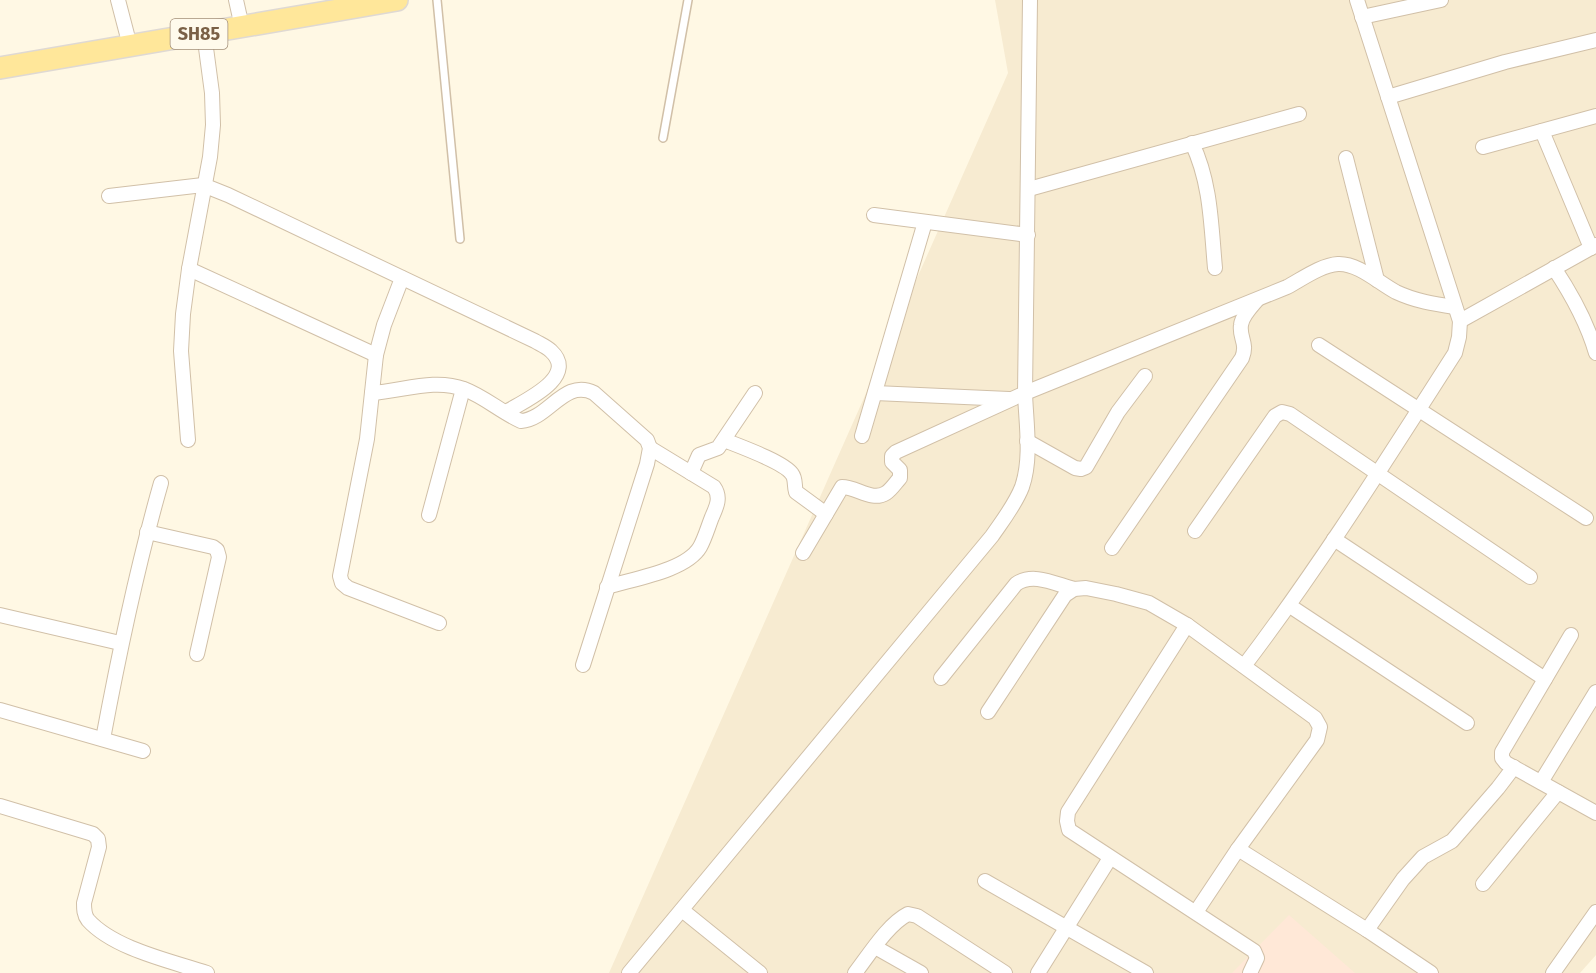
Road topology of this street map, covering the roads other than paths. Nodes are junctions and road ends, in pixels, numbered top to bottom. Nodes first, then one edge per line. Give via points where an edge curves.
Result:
1 (118, 0) edge
2 (236, 0) edge
3 (397, 0) edge
4 (436, 0) edge
5 (688, 0) edge
6 (1030, 0) edge
7 (1357, 0) edge
8 (1441, 0) edge
9 (327, 6) edge
10 (1362, 17) junction
11 (242, 27) junction
12 (204, 33) junction
13 (1596, 40) edge
14 (130, 46) junction
15 (0, 69) edge
16 (1388, 97) junction
17 (1299, 114) dead end
18 (1596, 116) edge
19 (1542, 131) junction
20 (663, 138) dead end
21 (1192, 143) junction
22 (1482, 147) dead end
23 (1346, 159) dead end
24 (203, 185) junction
25 (1029, 189) junction
26 (109, 196) dead end
27 (874, 215) dead end
28 (926, 222) junction
29 (1028, 235) junction
30 (460, 239) dead end
31 (1593, 246) edge
32 (1215, 268) dead end
33 (1554, 268) junction
34 (189, 269) junction
35 (402, 278) junction
36 (1377, 280) junction
37 (1258, 298) junction
38 (1455, 307) junction
39 (1460, 321) junction
40 (1319, 345) dead end
41 (1596, 353) edge
42 (376, 355) junction
43 (1145, 376) dead end
44 (463, 389) junction
45 (372, 393) junction
46 (755, 393) dead end
47 (875, 393) junction
48 (1025, 393) junction
49 (1011, 399) junction
50 (1418, 410) junction
51 (506, 412) junction
52 (862, 436) dead end
53 (188, 440) dead end
54 (724, 440) junction
55 (1027, 441) junction
56 (650, 448) junction
57 (691, 473) junction
58 (1377, 475) junction
59 (162, 483) dead end
60 (826, 514) junction
61 (429, 515) dead end
62 (1586, 518) dead end
63 (1195, 531) dead end
64 (147, 532) junction
65 (1334, 539) junction
66 (1112, 548) dead end
67 (803, 553) dead end
68 (1530, 577) dead end
69 (607, 587) junction
70 (1074, 589) junction
71 (1290, 606) junction
72 (0, 615) edge
73 (439, 623) dead end
74 (1187, 626) junction
75 (1570, 635) dead end
76 (120, 643) junction
77 (197, 654) dead end
78 (583, 664) dead end
79 (1244, 666) junction
80 (941, 678) dead end
81 (1545, 679) junction
82 (1596, 693) edge
83 (0, 710) edge
84 (988, 712) dead end
85 (1467, 723) dead end
86 (103, 739) junction
87 (143, 751) dead end
88 (1514, 767) junction
89 (1541, 782) junction
90 (1558, 792) junction
91 (0, 806) edge
92 (1596, 813) edge
93 (1238, 849) junction
94 (1110, 858) junction
95 (985, 881) dead end
96 (1483, 884) dead end
97 (682, 910) junction
98 (1196, 912) junction
99 (1596, 912) edge
100 (1067, 927) junction
101 (1367, 930) junction
102 (875, 947) junction
103 (207, 973) edge
104 (629, 973) edge
105 (760, 973) edge
106 (855, 973) edge
107 (921, 973) edge
108 (1005, 973) edge
109 (1038, 973) edge
110 (1146, 973) edge
111 (1250, 973) edge
112 (1431, 973) edge
113 (1553, 973) edge

1 - 14 street
2 - 11 street
3 - 9 main road, SH85
4 - 30 lane
5 - 20 lane
6 - 25 street
7 - 10 street
8 - 10 street
9 - 11 main road, SH85
10 - 16 street
11 - 12 main road, SH85
12 - 14 main road, SH85
12 - 24 street via 213,125
13 - 16 street
14 - 15 main road, SH85
16 - 38 street
17 - 21 street
18 - 19 street
19 - 22 street
19 - 31 street
21 - 25 street
21 - 32 street via 1209,197
23 - 36 street
24 - 26 street
24 - 34 street
24 - 35 street
25 - 29 street
27 - 28 street
28 - 29 street
28 - 47 street
29 - 48 street
31 - 33 street
33 - 39 street
33 - 41 street via 1574,298
34 - 42 street
34 - 53 street via 181,351
35 - 42 street
35 - 51 street via 535,341 558,360 558,373 551,384
36 - 37 street via 1339,264
36 - 38 street via 1422,303
37 - 48 street
37 - 66 street via 1240,326 1245,350 1242,358
38 - 39 street
39 - 50 street via 1455,352
40 - 50 street
42 - 45 street
43 - 55 street via 1118,412 1086,467 1075,468
44 - 45 street via 422,385
44 - 51 street
44 - 61 street
45 - 73 street via 340,576 342,583
46 - 54 street
47 - 49 street
47 - 52 street
48 - 49 street
48 - 55 street
49 - 60 street via 896,452 892,462 900,470 900,478 886,493 868,495 851,487 842,488
50 - 58 street
50 - 62 street
51 - 56 street via 521,421 528,420 571,391 587,390 647,440
54 - 57 street via 718,448 699,455
54 - 60 street via 789,471 796,492
55 - 97 street via 1022,487 992,536
56 - 57 street
56 - 69 street
57 - 69 street via 718,493 700,547 673,567
58 - 63 street via 1282,412 1275,416
58 - 65 street
58 - 68 street
59 - 64 street
60 - 67 street
64 - 76 street
64 - 77 street via 217,550 219,557
65 - 71 street
65 - 81 street
69 - 78 street
70 - 74 street via 1086,588 1149,603
70 - 80 street via 1035,578 1016,584
70 - 84 street via 1065,596
71 - 79 street
71 - 85 street
72 - 76 street
74 - 79 street
74 - 94 street via 1068,812 1069,830
75 - 81 street
76 - 86 street
79 - 93 street via 1315,718 1320,728 1317,740
81 - 88 street via 1502,752 1502,758
82 - 89 street
83 - 86 street
86 - 87 street
88 - 89 street
88 - 101 street via 1452,841 1423,857 1403,879
89 - 90 street
90 - 92 street
90 - 96 street
91 - 103 street via 93,834 99,847 84,903 87,919 120,942
93 - 98 street
93 - 101 street
94 - 98 street
94 - 100 street
95 - 100 street
97 - 104 street
97 - 105 street
98 - 111 street via 1254,951 1257,958
99 - 113 street
100 - 109 street
100 - 110 street
101 - 112 street
102 - 106 street
102 - 107 street
102 - 108 street via 908,914

